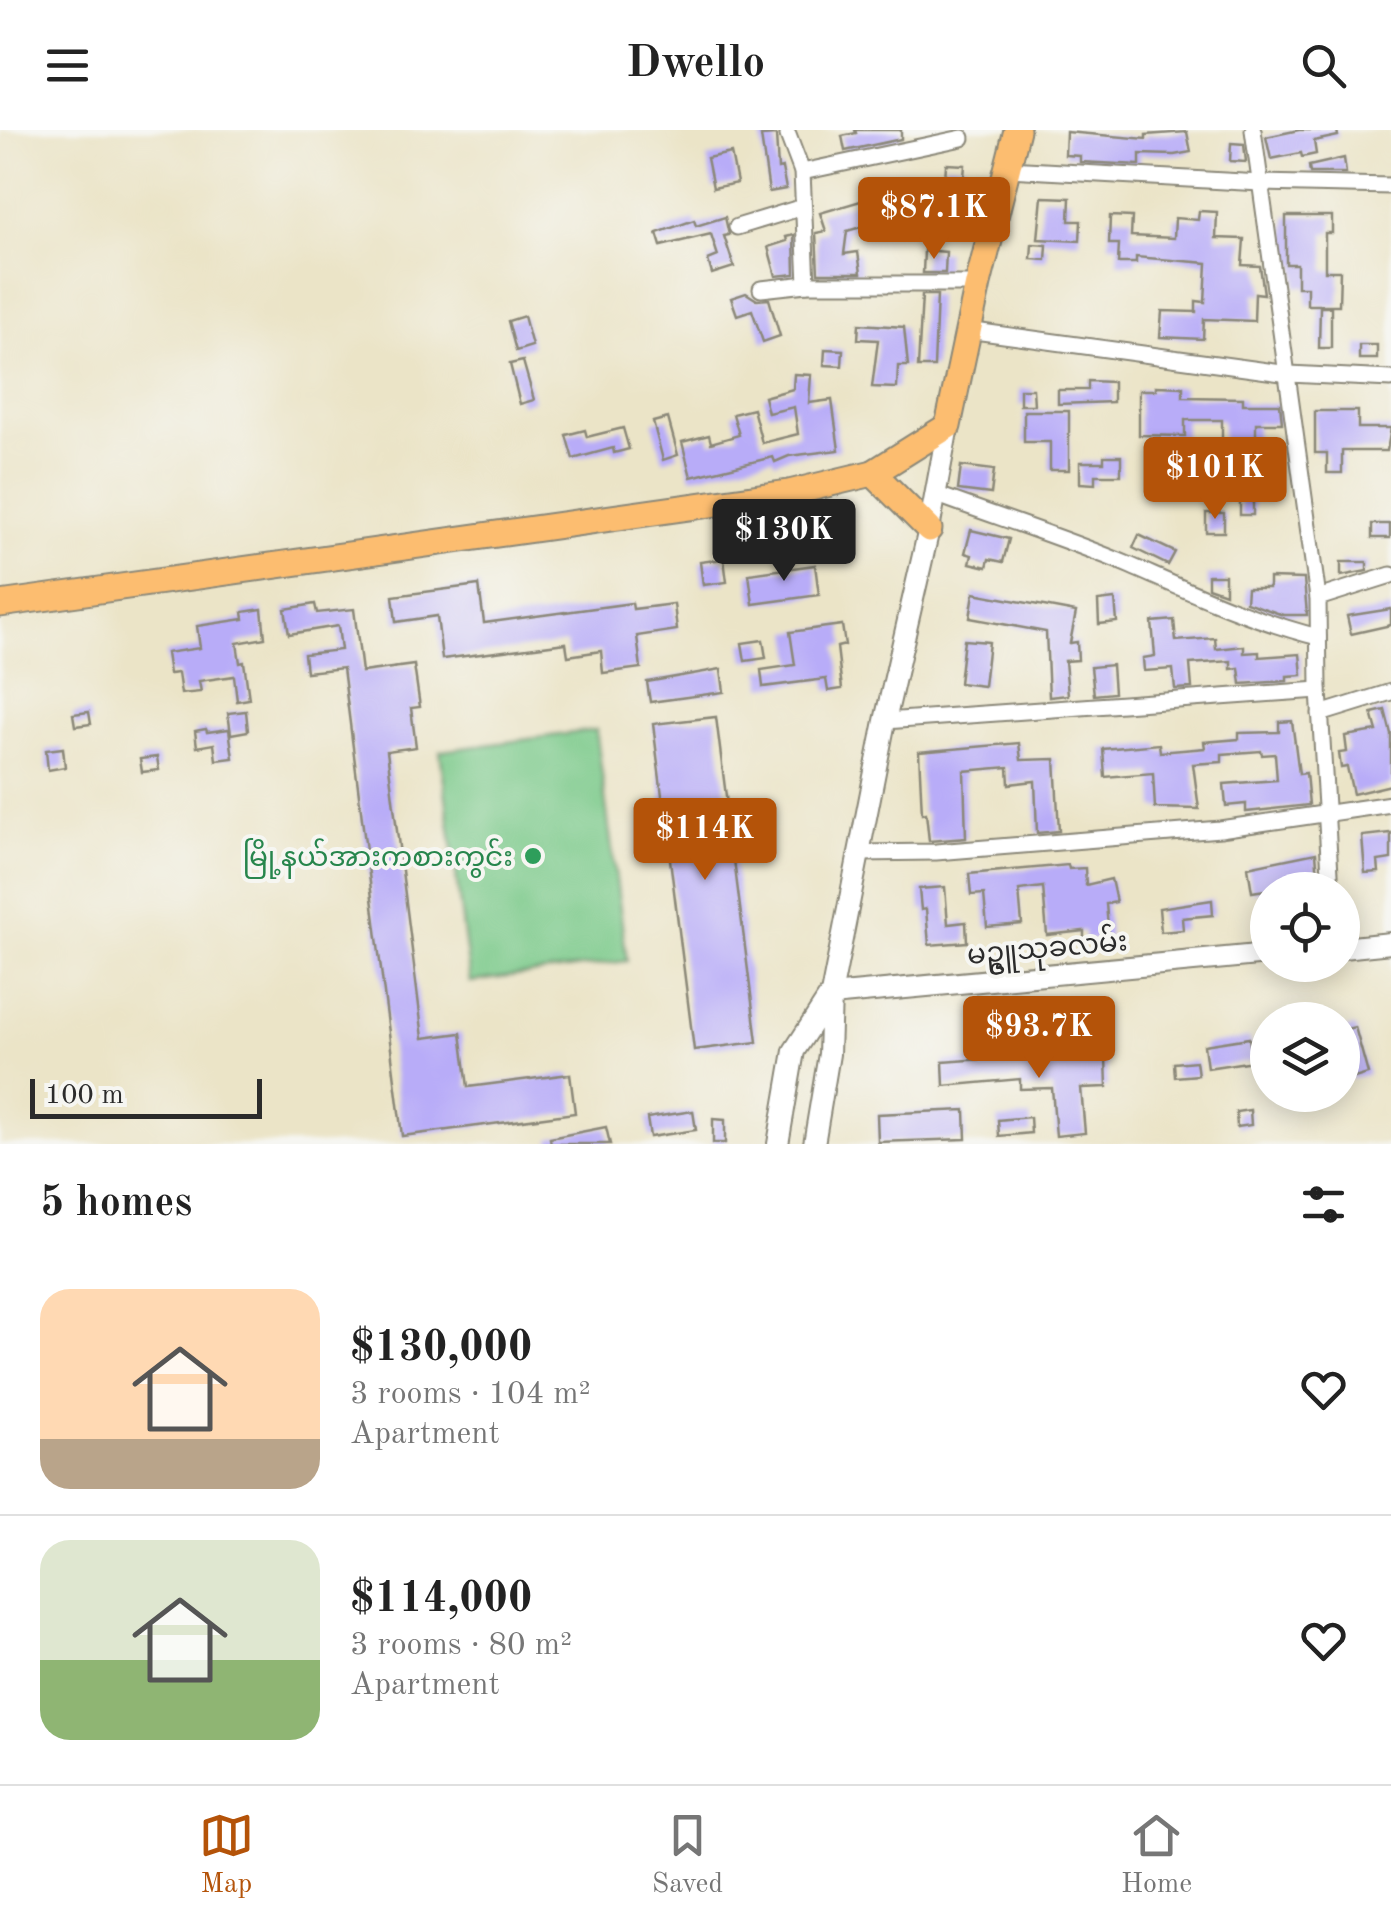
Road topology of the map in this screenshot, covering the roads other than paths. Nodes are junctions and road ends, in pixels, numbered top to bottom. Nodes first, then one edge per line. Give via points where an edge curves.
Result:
1 (1017, 130) edge
2 (1254, 130) edge
3 (788, 135) dead end
4 (962, 138) dead end
5 (1008, 169) junction
6 (802, 172) junction
7 (1261, 183) junction
8 (1391, 186) edge
9 (803, 207) junction
10 (736, 227) dead end
11 (807, 284) junction
12 (978, 284) junction
13 (761, 289) dead end
14 (967, 330) junction
15 (1289, 374) junction
16 (1391, 379) edge
17 (948, 426) junction
18 (873, 473) junction
19 (935, 494) junction
20 (929, 529) junction
21 (1391, 575) edge
22 (1318, 598) junction
23 (0, 604) edge
24 (1318, 637) junction
25 (1318, 690) junction
26 (1391, 692) edge
27 (1320, 714) junction
28 (885, 721) junction
29 (1391, 804) edge
30 (1326, 812) junction
31 (859, 853) junction
32 (1330, 872) edge
33 (1391, 944) edge
34 (1360, 947) edge
35 (1250, 956) edge
36 (830, 995) junction
37 (778, 1144) edge
38 (814, 1144) edge

1 - 5 main road
2 - 7 street
3 - 6 street
4 - 6 street
5 - 7 street
5 - 12 main road
6 - 9 street
7 - 8 street
7 - 15 street
9 - 10 street
9 - 11 street
11 - 12 street
11 - 13 street
12 - 14 main road
14 - 15 street
14 - 17 main road
15 - 16 street
15 - 22 street
17 - 18 main road
17 - 19 street
18 - 20 main road
18 - 23 main road via 789,493
19 - 20 street
19 - 24 street via 1128,565 1222,608
20 - 28 street
21 - 22 street
22 - 24 street
24 - 25 street
25 - 27 street
25 - 28 street
26 - 27 street
27 - 30 street
28 - 31 street
29 - 30 street
30 - 31 street via 1201,830
30 - 32 street
31 - 36 street
33 - 34 street
35 - 36 street, မဥ္ဇူသုခလမ်း
36 - 37 street via 794,1051
36 - 38 street via 829,1054

